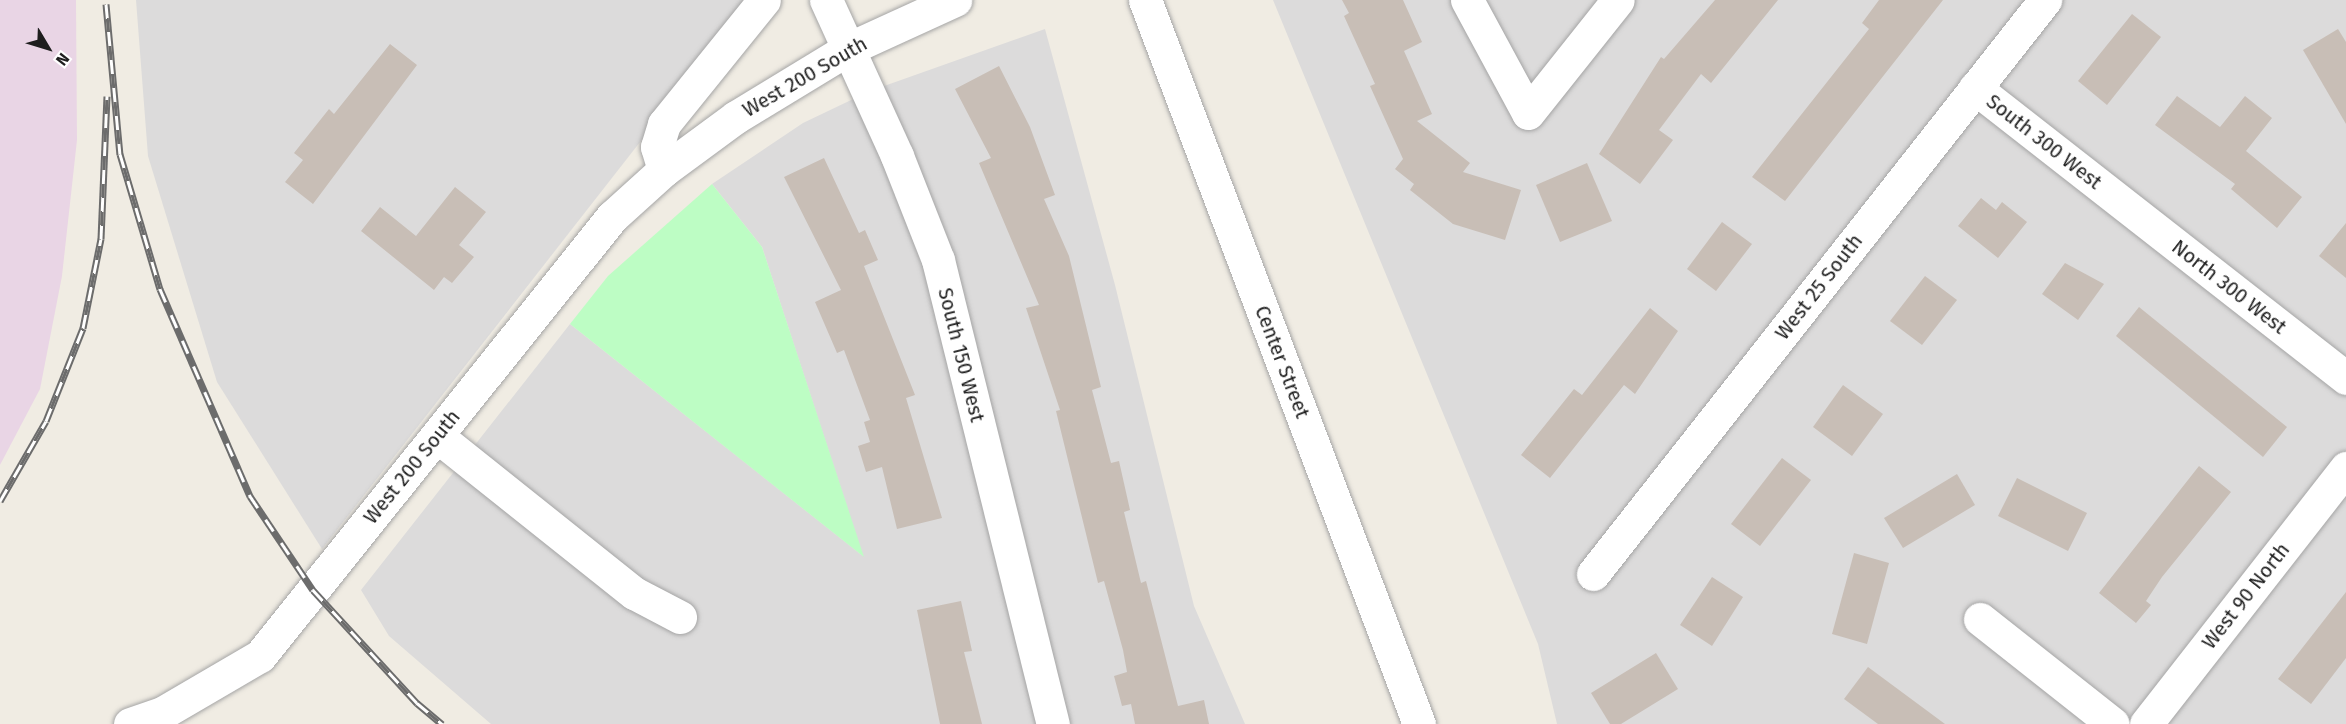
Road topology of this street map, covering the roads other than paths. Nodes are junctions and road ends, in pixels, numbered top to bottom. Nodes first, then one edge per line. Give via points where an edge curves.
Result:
1 (764, 0) edge
2 (826, 0) edge
3 (955, 0) edge
4 (1145, 0) edge
5 (1467, 0) edge
6 (1618, 0) edge
7 (2045, 0) edge
8 (848, 49) junction
9 (1975, 88) junction
10 (664, 170) junction
11 (2112, 195) joint
12 (2346, 378) edge
13 (437, 436) junction
14 (2346, 468) edge
15 (1593, 574) dead end
16 (680, 617) dead end
17 (1980, 620) dead end
18 (130, 724) edge
19 (1053, 724) edge
20 (1419, 724) edge
21 (2113, 724) edge
22 (2146, 724) edge

1 - 10 street via 664,124 657,147
2 - 8 street, South 150 West
3 - 8 street, West 200 South
4 - 20 street, Center Street
5 - 6 street via 1528,113
7 - 9 street, West 25 South
8 - 10 street, West 200 South via 736,117
8 - 19 street, South 150 West via 938,260
9 - 11 street, South 300 West
9 - 15 street, West 25 South
10 - 13 street, West 200 South via 612,217
11 - 12 street, North 300 West
13 - 16 street via 634,593
13 - 18 street, West 200 South via 260,656 164,712
14 - 22 street, West 90 North
17 - 21 street

